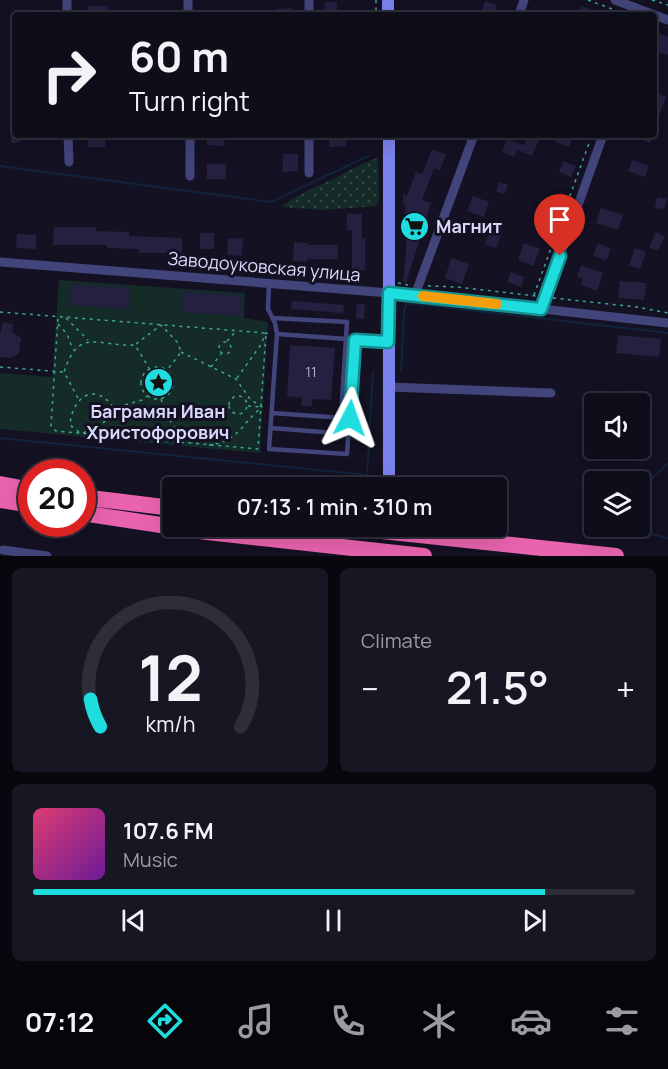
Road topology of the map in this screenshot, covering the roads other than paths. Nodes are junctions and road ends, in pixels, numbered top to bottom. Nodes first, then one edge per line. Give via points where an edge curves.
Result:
1 (615, 0) edge
2 (643, 12) edge
3 (68, 138) edge
4 (190, 138) edge
5 (309, 138) edge
6 (389, 138) edge
7 (473, 138) edge
8 (602, 138) edge
9 (69, 162) dead end
10 (309, 173) dead end
11 (190, 176) dead end
12 (0, 262) edge
13 (269, 284) junction
14 (392, 288) junction
15 (416, 291) junction
16 (541, 309) junction
17 (273, 318) junction
18 (668, 323) edge
19 (277, 334) junction
20 (346, 339) junction
21 (355, 340) junction
22 (388, 342) junction
23 (389, 387) junction
24 (551, 393) dead end
25 (272, 413) junction
26 (341, 417) junction
27 (350, 418) junction
28 (270, 428) junction
29 (349, 434) junction
30 (389, 477) edge
31 (0, 484) edge
32 (18, 487) edge
33 (96, 499) edge
34 (0, 500) edge
35 (18, 503) edge
36 (162, 507) edge
37 (96, 515) edge
38 (507, 536) edge
39 (389, 537) edge
40 (450, 537) edge
41 (3, 550) dead end
42 (388, 554) edge
43 (47, 556) edge
44 (424, 556) edge
45 (617, 556) edge

1 - 2 street
3 - 9 street
4 - 11 street
5 - 10 street
6 - 14 street
7 - 15 street
8 - 16 street
12 - 13 street, Заводоуковская улица
13 - 14 street, Заводоуковская улица
13 - 17 lane via 268,309
14 - 15 street, Заводоуковская улица
14 - 22 street
15 - 16 street, Заводоуковская улица
16 - 18 street, Заводоуковская улица
17 - 19 lane
17 - 20 lane via 347,322
19 - 20 lane
19 - 25 lane
20 - 21 lane
20 - 26 lane
21 - 22 lane
21 - 27 lane
22 - 23 street
23 - 24 street
23 - 30 street
25 - 26 lane
25 - 28 lane
26 - 27 lane
27 - 29 lane
28 - 29 lane
28 - 29 lane via 269,449 347,454
31 - 32 highway
33 - 36 highway
34 - 35 highway
37 - 42 highway
38 - 45 street
39 - 42 highway
40 - 45 highway
41 - 43 street
42 - 44 highway

